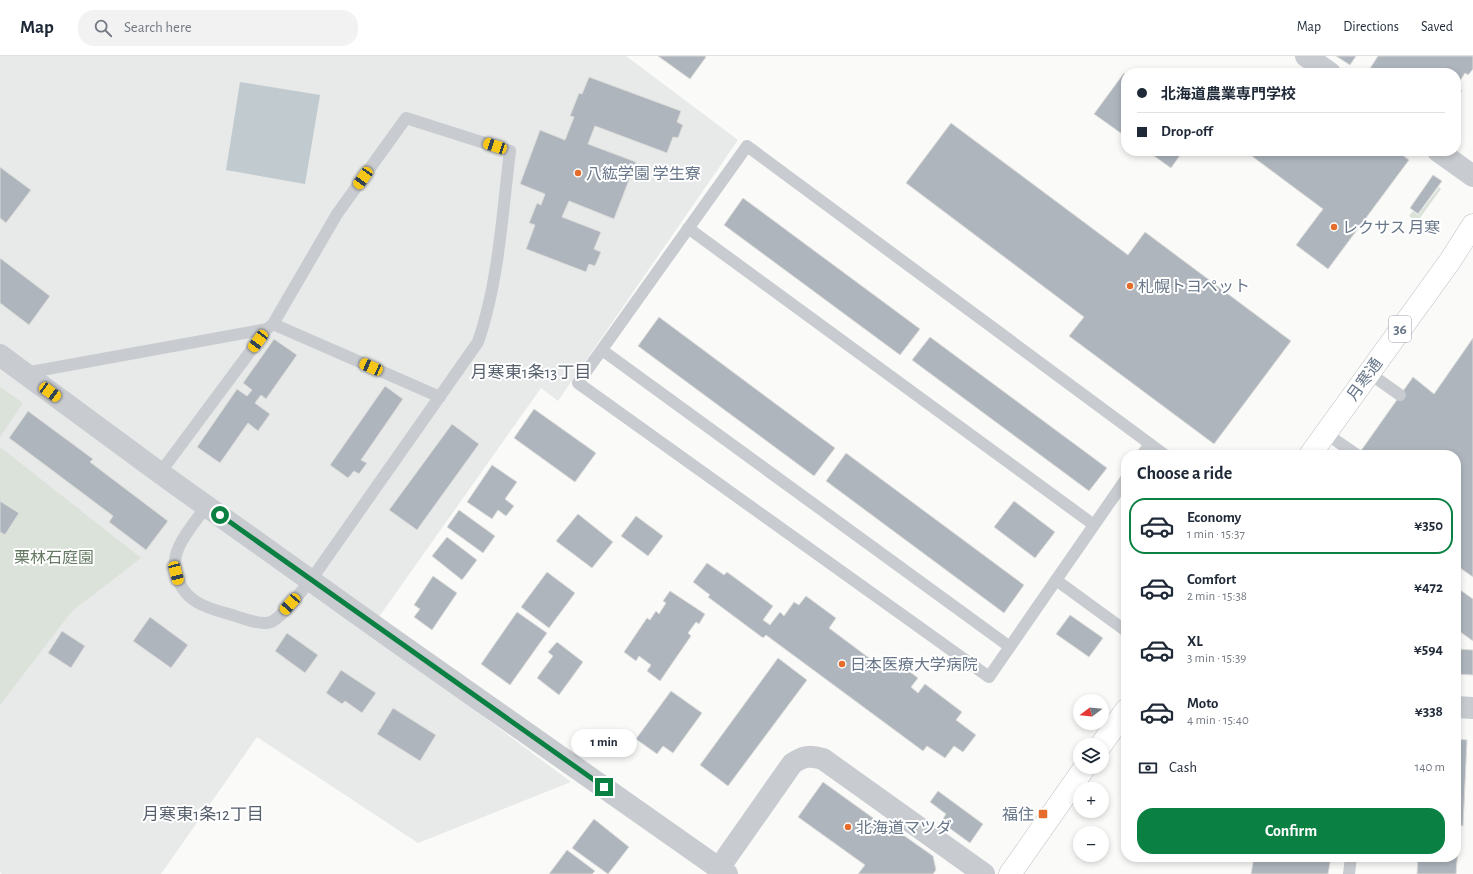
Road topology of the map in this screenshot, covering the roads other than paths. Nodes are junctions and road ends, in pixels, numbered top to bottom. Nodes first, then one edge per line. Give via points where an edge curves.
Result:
1 (1306, 56) edge
2 (1323, 68) edge
3 (1445, 156) edge
4 (1473, 176) edge
5 (1473, 225) edge
6 (688, 228) junction
7 (270, 327) junction
8 (602, 350) junction
9 (0, 356) edge
10 (1369, 373) junction
11 (25, 374) junction
12 (1400, 395) dead end
13 (440, 397) junction
14 (1325, 433) junction
15 (1150, 444) junction
16 (1146, 450) edge
17 (1158, 450) edge
18 (1313, 450) edge
19 (1350, 450) edge
20 (160, 473) junction
21 (1121, 486) edge
22 (207, 506) junction
23 (1094, 525) junction
24 (310, 580) junction
25 (1056, 580) junction
26 (1121, 627) edge
27 (1010, 647) junction
28 (1461, 707) edge
29 (1473, 708) edge
30 (1121, 717) edge
31 (1106, 738) edge
32 (1080, 774) edge
33 (1350, 862) edge
34 (723, 871) edge
35 (984, 874) edge
36 (1010, 874) edge
37 (1349, 874) edge

1 - 2 street
3 - 4 street
5 - 10 highway, 月寒通 / 36
6 - 8 lane
6 - 15 lane via 747,146
6 - 23 lane
7 - 11 lane
7 - 13 lane
7 - 13 lane via 337,214 406,118 510,151 487,315 478,342
7 - 20 lane
8 - 27 lane
8 - 27 lane via 578,383 988,677
9 - 11 street
10 - 12 lane
10 - 14 highway, 月寒通 / 36
11 - 20 street
13 - 24 lane
14 - 18 highway, 月寒通 / 36
14 - 19 lane
15 - 16 lane
15 - 17 lane
20 - 22 street
21 - 23 lane
22 - 24 street
22 - 24 lane via 178,549 174,565 184,593 196,603 216,611 270,622 279,616
23 - 25 lane
24 - 34 street
25 - 26 lane
25 - 27 lane
28 - 29 street
30 - 31 highway
32 - 36 highway
33 - 37 lane
34 - 35 street via 792,764 801,758 812,756 822,760

